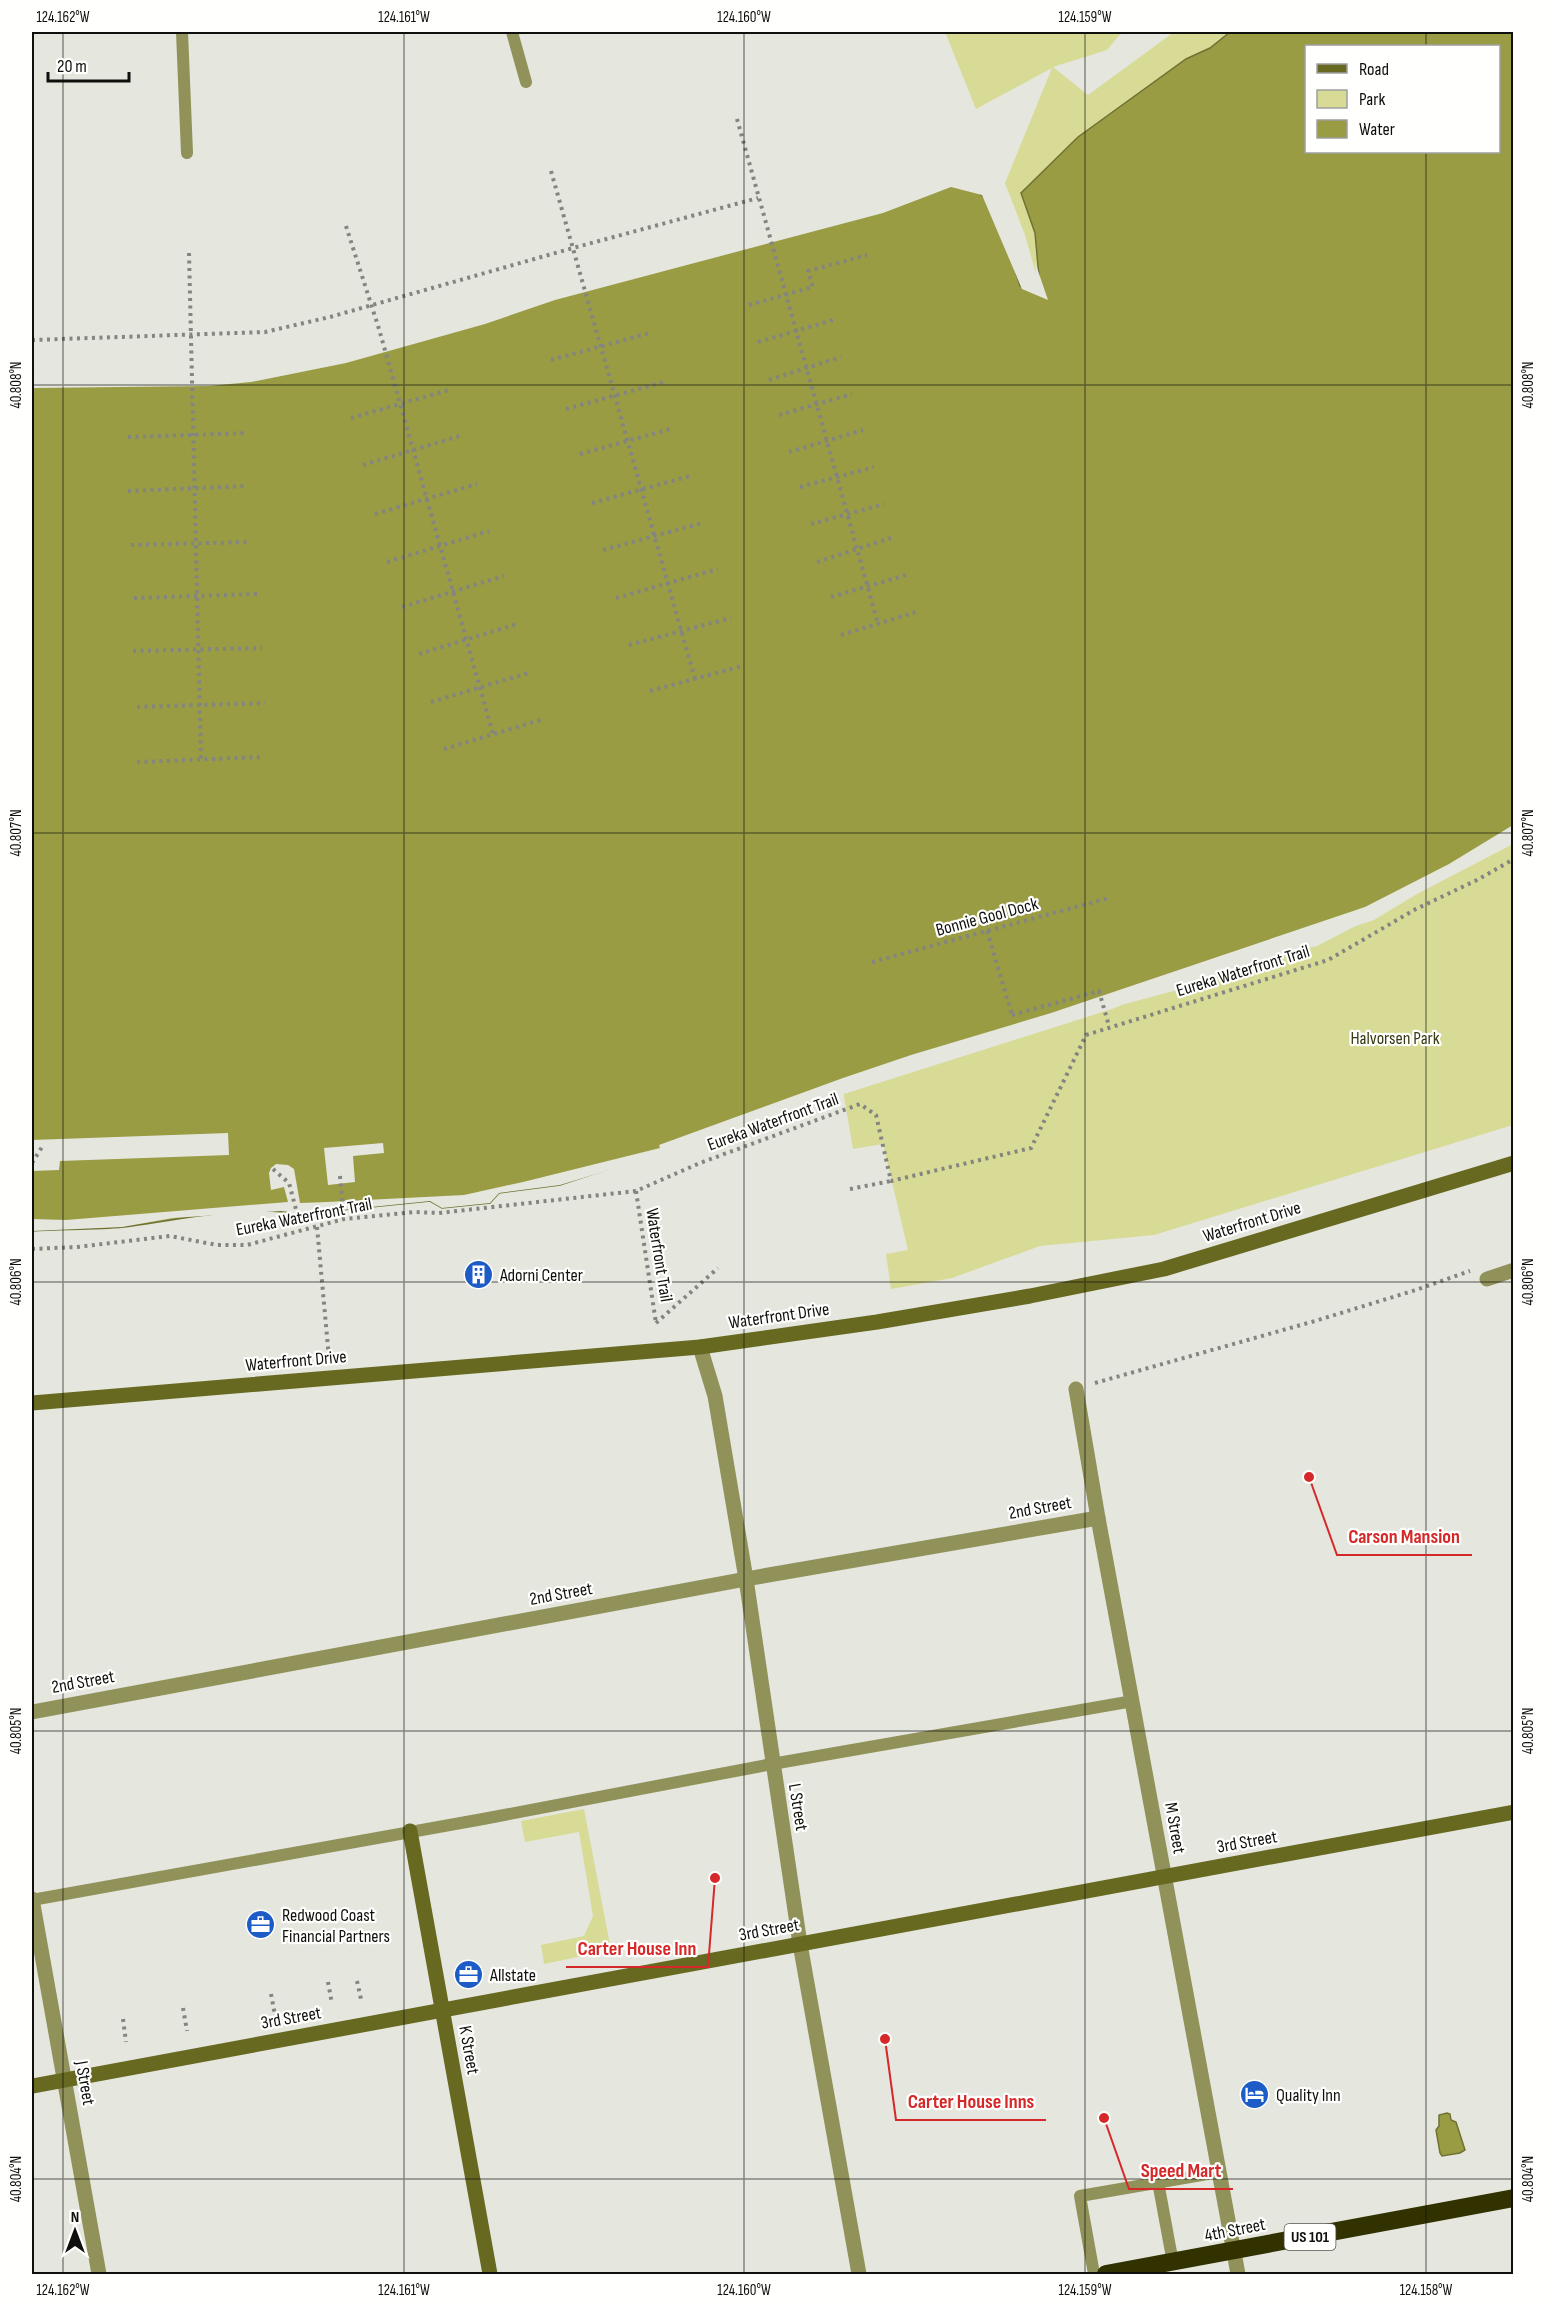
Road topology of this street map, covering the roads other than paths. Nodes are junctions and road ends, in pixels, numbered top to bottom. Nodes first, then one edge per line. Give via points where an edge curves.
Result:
1 (182, 32) edge
2 (512, 32) edge
3 (526, 82) dead end
4 (188, 153) dead end
5 (1514, 1163) edge
6 (1514, 1270) edge
7 (1487, 1279) road end
8 (700, 1347) junction
9 (1076, 1389) road end
10 (32, 1403) edge
11 (1098, 1518) junction
12 (746, 1579) junction
13 (1133, 1701) junction
14 (32, 1712) edge
15 (772, 1764) junction
16 (1514, 1812) edge
17 (410, 1832) junction
18 (1165, 1877) junction
19 (32, 1899) edge
20 (800, 1944) junction
21 (442, 2010) junction
22 (64, 2080) junction
23 (32, 2086) edge
24 (1220, 2172) junction
25 (1158, 2182) junction
26 (1514, 2198) edge
27 (1234, 2251) junction
28 (1173, 2263) junction
29 (99, 2274) edge
30 (490, 2274) edge
31 (859, 2274) edge
32 (1094, 2274) edge
33 (1106, 2274) edge
34 (1238, 2274) edge

1 - 4 lane
2 - 3 lane
5 - 8 street, Waterfront Drive via 1164,1269 877,1322
6 - 7 street
8 - 10 street, Waterfront Drive
8 - 12 street, L Street via 715,1396
9 - 11 street, M Street
11 - 12 street, 2nd Street
11 - 13 street, M Street
12 - 14 street, 2nd Street
12 - 15 street, L Street
13 - 15 lane
13 - 18 street, M Street
15 - 17 lane
15 - 20 street, L Street
16 - 18 street, 3rd Street
17 - 19 lane
17 - 21 street, K Street
18 - 20 street, 3rd Street
18 - 24 street, M Street
19 - 22 street, J Street
20 - 21 street, 3rd Street
20 - 31 street, L Street
21 - 22 street, 3rd Street
21 - 30 street, K Street
22 - 23 street, 3rd Street
22 - 29 street, J Street
24 - 25 lane
24 - 27 street, M Street
25 - 28 lane
25 - 32 lane via 1080,2196
26 - 27 highway, 4th Street / US 101
27 - 28 highway, 4th Street / US 101
27 - 34 street, M Street
28 - 33 highway, 4th Street / US 101

